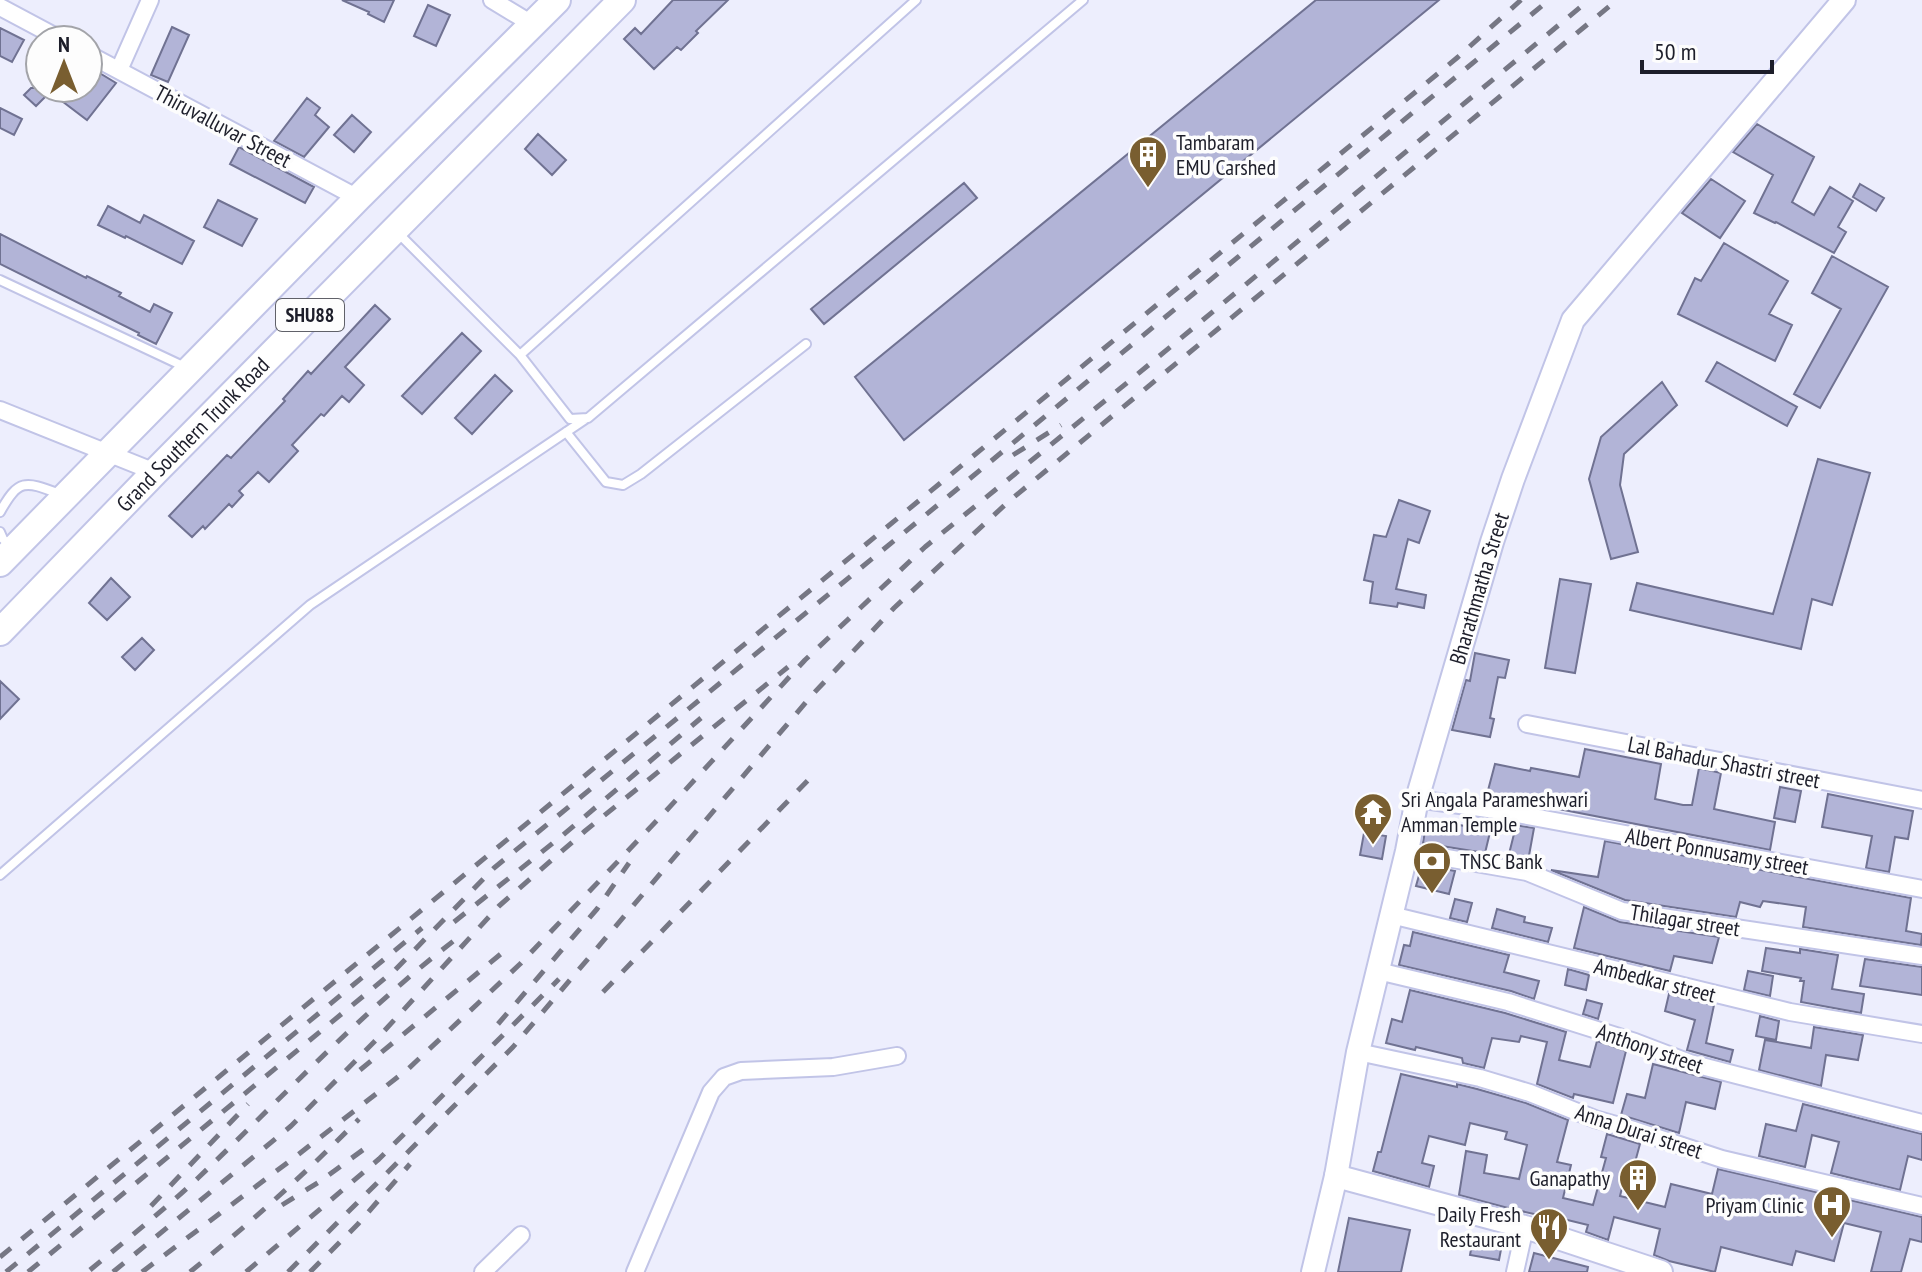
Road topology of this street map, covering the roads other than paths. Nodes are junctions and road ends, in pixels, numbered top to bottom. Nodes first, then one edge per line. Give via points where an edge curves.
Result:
1 (150, 0) edge
2 (492, 0) edge
3 (557, 0) edge
4 (622, 0) edge
5 (916, 0) edge
6 (1083, 0) edge
7 (1844, 0) edge
8 (0, 7) edge
9 (32, 24) edge
10 (532, 24) junction
11 (104, 62) edge
12 (119, 70) junction
13 (358, 198) junction
14 (395, 230) junction
15 (0, 280) edge
16 (806, 344) dead end
17 (520, 355) junction
18 (189, 369) junction
19 (0, 410) edge
20 (588, 418) junction
21 (566, 432) junction
22 (105, 454) junction
23 (155, 472) junction
24 (64, 496) junction
25 (0, 512) edge
26 (4, 548) edge
27 (0, 632) edge
28 (1527, 724) dead end
29 (1417, 799) junction
30 (1922, 800) edge
31 (1407, 851) junction
32 (0, 875) edge
33 (1922, 889) edge
34 (1391, 915) junction
35 (1922, 956) edge
36 (1378, 971) junction
37 (1922, 1034) edge
38 (1358, 1052) junction
39 (897, 1056) dead end
40 (1922, 1123) edge
41 (1336, 1176) junction
42 (1922, 1206) edge
43 (1525, 1227) junction
44 (521, 1235) dead end
45 (483, 1272) edge
46 (635, 1272) edge
47 (1313, 1272) edge
48 (1515, 1272) edge
49 (1661, 1272) edge

1 - 12 street
2 - 10 street
3 - 10 main road, SHU88
4 - 14 main road, Grand Southern Trunk Road / SHU88
5 - 17 lane
6 - 20 lane
7 - 29 street, Bharathmatha Street via 1573,320 1492,542
8 - 9 street
10 - 13 main road, SHU88
11 - 12 street, Thiruvalluvar Street
12 - 13 street, Thiruvalluvar Street
13 - 18 main road, SHU88
14 - 17 lane
14 - 23 main road, Grand Southern Trunk Road / SHU88
15 - 18 lane
16 - 21 lane via 623,485 606,482
17 - 20 lane via 570,419
18 - 22 main road, SHU88
19 - 22 street
20 - 21 lane
21 - 32 lane via 310,605
22 - 23 street
22 - 24 main road, SHU88
23 - 27 main road, Grand Southern Trunk Road / SHU88
24 - 25 lane via 22,485
24 - 26 main road, SHU88
28 - 30 street, Lal Bahadur Shastri street
29 - 31 street, Bharathmatha Street
29 - 33 street, Albert Ponnusamy street
31 - 34 street, Bharathmatha Street
31 - 35 street, Thilagar street via 1527,872 1622,911
34 - 36 street, Bharathmatha Street
34 - 37 street, Ambedkar street via 1790,1012
36 - 38 street, Bharathmatha Street
36 - 40 street, Anthony street via 1508,1002 1690,1063
38 - 41 street, Bharathmatha Street
38 - 42 street, Anna Durai street via 1480,1078 1722,1159
39 - 46 street via 724,1077 711,1092
41 - 43 street
41 - 47 street, Bharathmatha Street
43 - 48 street
43 - 49 street
44 - 45 street

